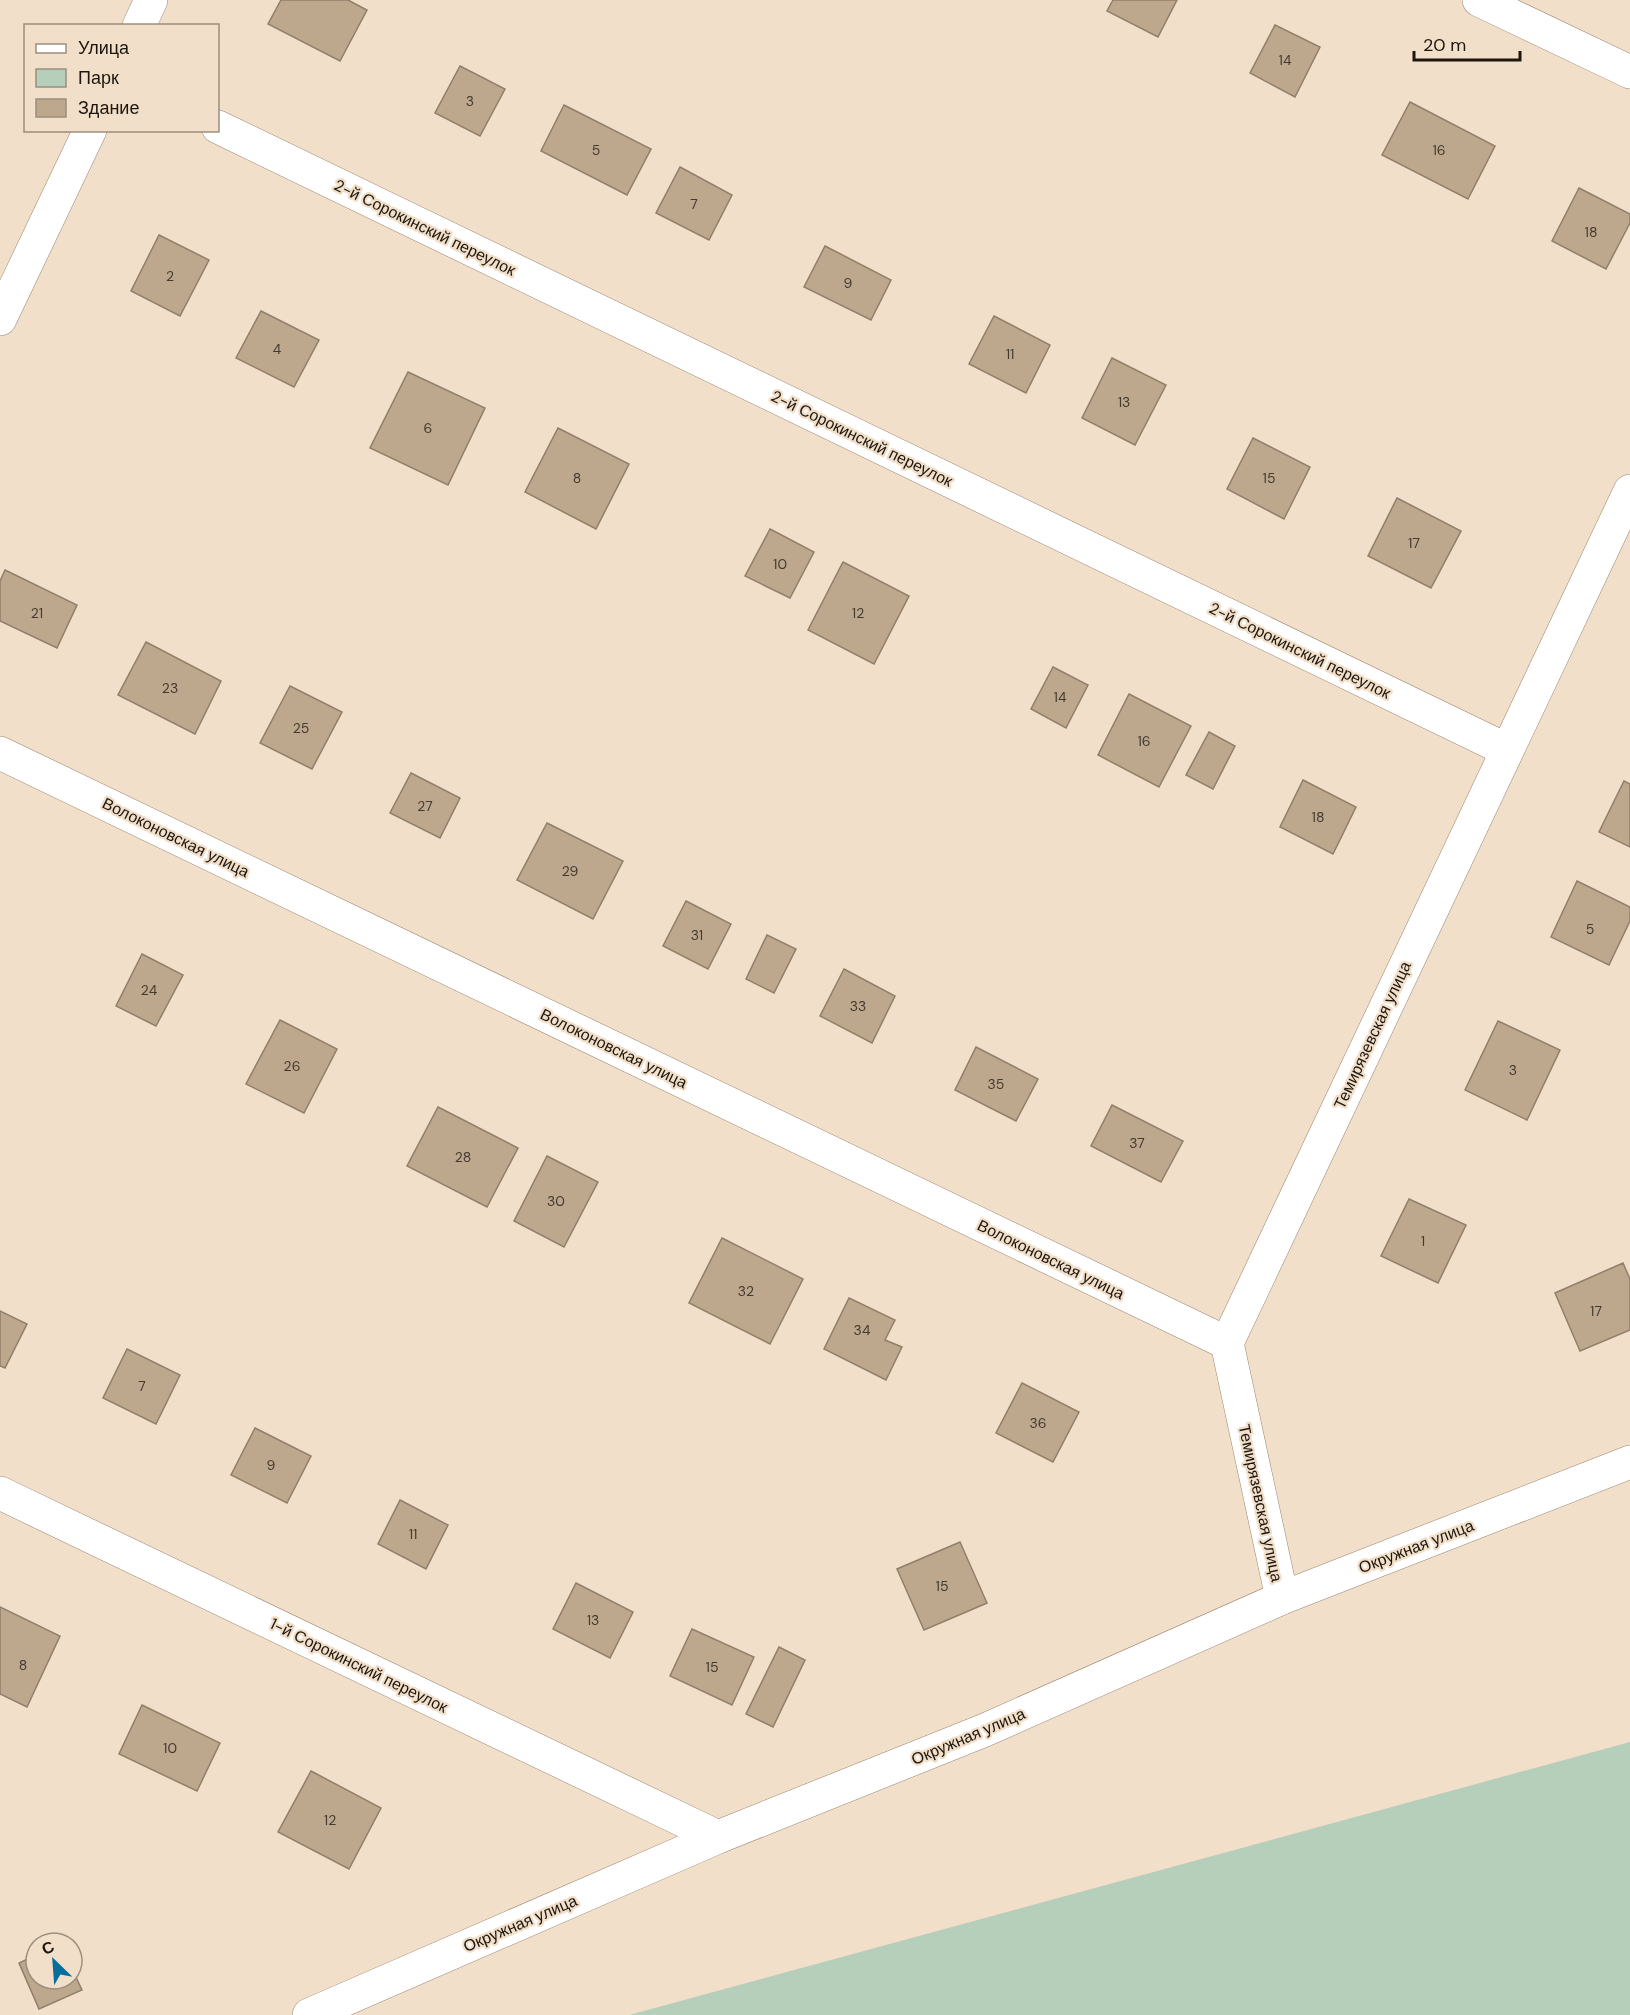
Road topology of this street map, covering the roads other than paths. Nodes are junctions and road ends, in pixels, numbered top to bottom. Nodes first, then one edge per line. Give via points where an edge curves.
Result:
1 (151, 0) edge
2 (1479, 0) edge
3 (140, 24) edge
4 (1630, 72) edge
5 (219, 127) edge
6 (89, 132) edge
7 (0, 319) edge
8 (1630, 491) edge
9 (1507, 750) junction
10 (0, 753) edge
11 (1227, 1343) junction
12 (1630, 1462) edge
13 (0, 1493) edge
14 (1282, 1598) junction
15 (718, 1837) junction
16 (309, 2015) edge

1 - 3 street
2 - 4 street
5 - 9 street, 2-й Сорокинский переулок
6 - 7 street
8 - 9 street, Темирязевская улица
9 - 11 street, Темирязевская улица
10 - 11 street, Волоконовская улица
11 - 14 street, Темирязевская улица
12 - 14 street, Окружная улица
13 - 15 street, 1-й Сорокинский переулок
14 - 15 street, Окружная улица via 985,1730
15 - 16 street, Окружная улица

